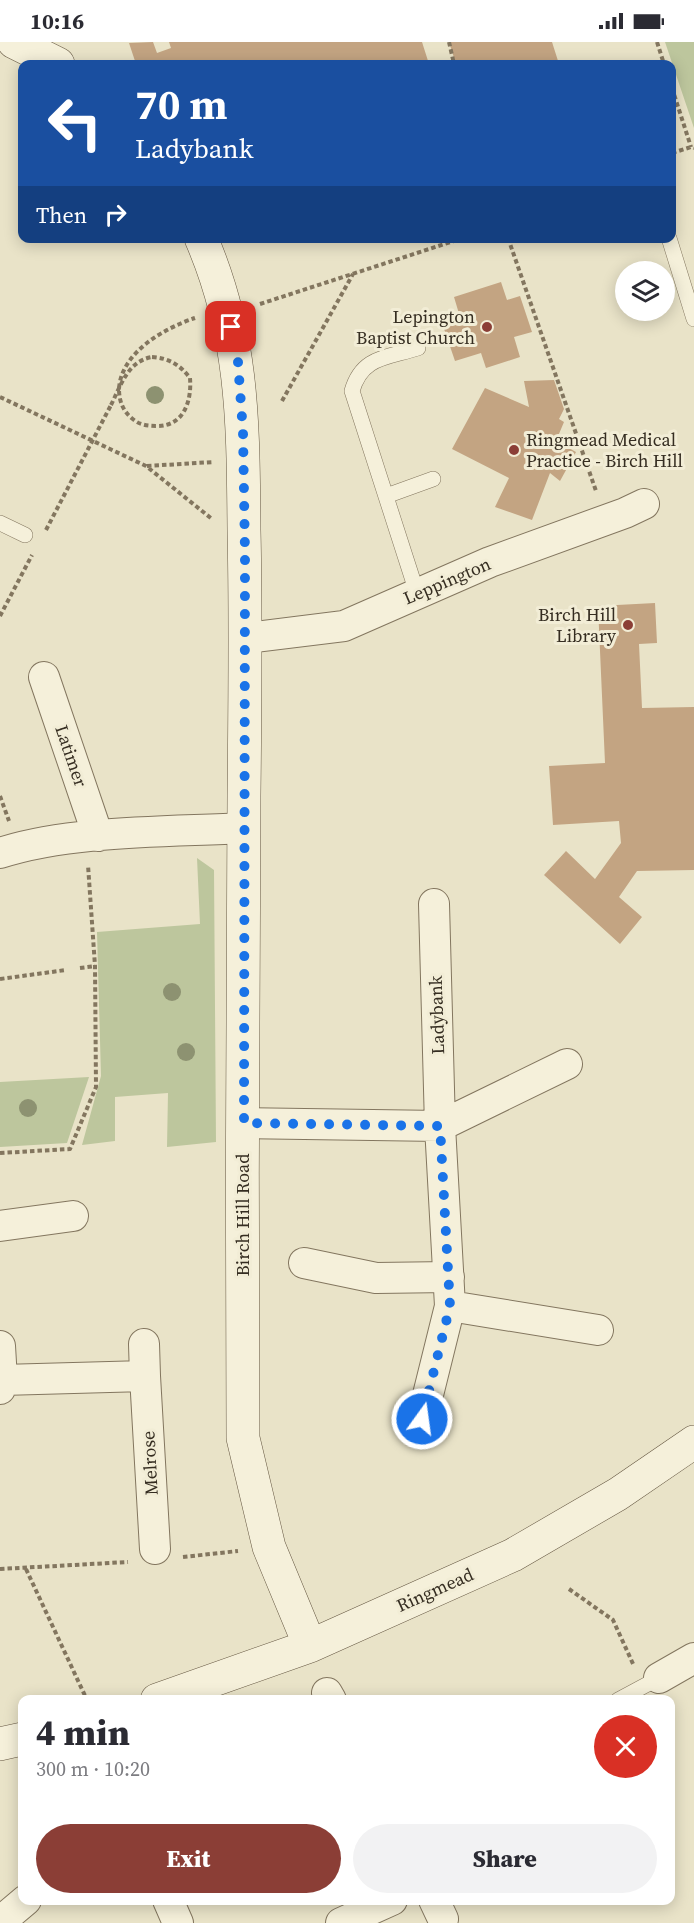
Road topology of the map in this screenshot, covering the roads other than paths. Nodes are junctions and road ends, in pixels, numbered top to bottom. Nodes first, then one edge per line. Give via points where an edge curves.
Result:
1 (14, 42) edge
2 (50, 60) edge
3 (203, 243) edge
4 (671, 243) edge
5 (694, 319) edge
6 (418, 348) dead end
7 (433, 479) dead end
8 (386, 496) junction
9 (644, 504) dead end
10 (0, 523) edge
11 (26, 535) dead end
12 (417, 593) junction
13 (246, 638) junction
14 (44, 677) dead end
15 (244, 828) junction
16 (92, 837) junction
17 (0, 853) edge
18 (434, 904) dead end
19 (567, 1064) dead end
20 (244, 1123) junction
21 (440, 1126) junction
22 (73, 1216) dead end
23 (0, 1226) edge
24 (304, 1263) dead end
25 (449, 1291) junction
26 (598, 1330) dead end
27 (144, 1344) dead end
28 (0, 1346) edge
29 (145, 1377) junction
30 (1, 1385) edge
31 (422, 1419) dead end
32 (694, 1442) edge
33 (155, 1549) dead end
34 (310, 1646) junction
35 (694, 1658) edge
36 (651, 1682) joint
37 (172, 1695) edge
38 (627, 1695) edge
39 (18, 1740) edge
40 (0, 1744) edge
41 (20, 1905) edge
42 (170, 1905) edge
43 (381, 1905) edge
44 (0, 1922) edge
45 (178, 1923) edge
46 (341, 1923) edge

1 - 2 street
3 - 13 street, Birch Hill Road via 228,316 238,362
4 - 5 lane
6 - 8 lane via 366,364 356,376 352,391
7 - 8 lane
8 - 12 lane
9 - 12 street, Leppington
10 - 11 lane
12 - 13 street, Leppington via 344,626
13 - 15 street, Birch Hill Road
14 - 16 street, Latimer
15 - 16 street
15 - 20 street, Birch Hill Road
16 - 17 street
18 - 21 street, Ladybank
19 - 21 street
20 - 21 street
20 - 34 street, Birch Hill Road via 243,1438 269,1547
21 - 25 street, Ladybank
22 - 23 street
24 - 25 street
25 - 26 street
25 - 31 street, Ladybank
27 - 29 street, Melrose
28 - 30 street
29 - 30 street
29 - 33 street, Melrose
32 - 34 street, Ringmead via 618,1494 513,1555
34 - 37 street, Ringmead
35 - 36 street
36 - 38 lane
39 - 40 street
41 - 44 street
42 - 45 street
43 - 46 street

